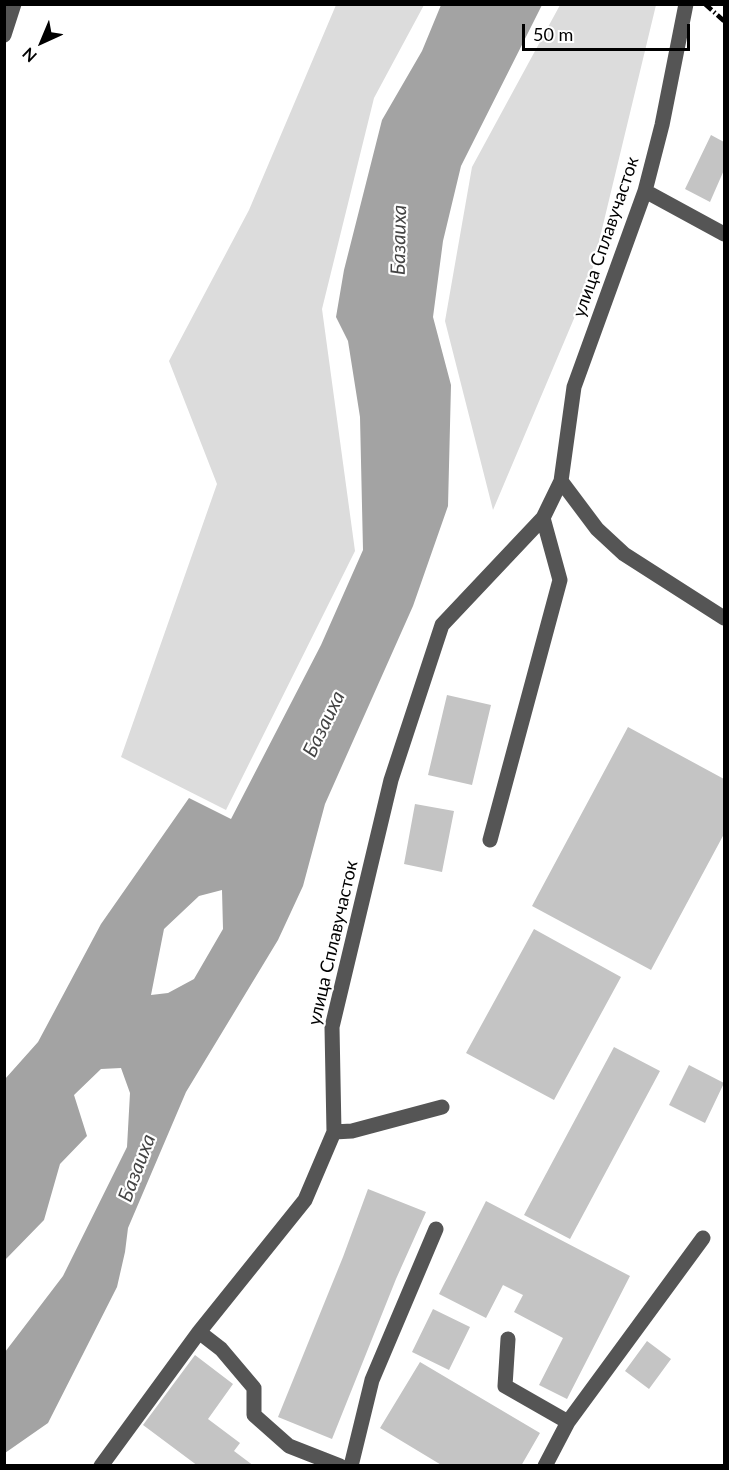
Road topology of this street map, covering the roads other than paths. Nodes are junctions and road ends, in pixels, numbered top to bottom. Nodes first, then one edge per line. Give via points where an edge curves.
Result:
1 (14, 4) edge
2 (686, 4) edge
3 (4, 35) edge
4 (645, 191) junction
5 (724, 234) edge
6 (561, 481) junction
7 (543, 518) junction
8 (724, 618) edge
9 (489, 840) dead end
10 (442, 1107) dead end
11 (334, 1132) junction
12 (436, 1229) dead end
13 (703, 1238) dead end
14 (199, 1332) junction
15 (508, 1339) dead end
16 (568, 1422) junction
17 (101, 1466) edge
18 (340, 1466) edge
19 (351, 1466) edge
20 (545, 1466) edge

1 - 3 street
2 - 4 street, улица Сплавучасток
4 - 5 street
4 - 6 street, улица Сплавучасток via 574,387
6 - 7 street, улица Сплавучасток
6 - 8 street via 597,530 624,554
7 - 9 street via 560,580
7 - 11 street, улица Сплавучасток via 441,625 391,780 332,1027
10 - 11 street via 352,1131
11 - 14 street, улица Сплавучасток via 306,1200
12 - 19 street via 372,1380
13 - 16 street
14 - 17 street, улица Сплавучасток
14 - 18 street via 220,1349 254,1389 254,1415 290,1446
15 - 16 street via 505,1386
16 - 20 street

